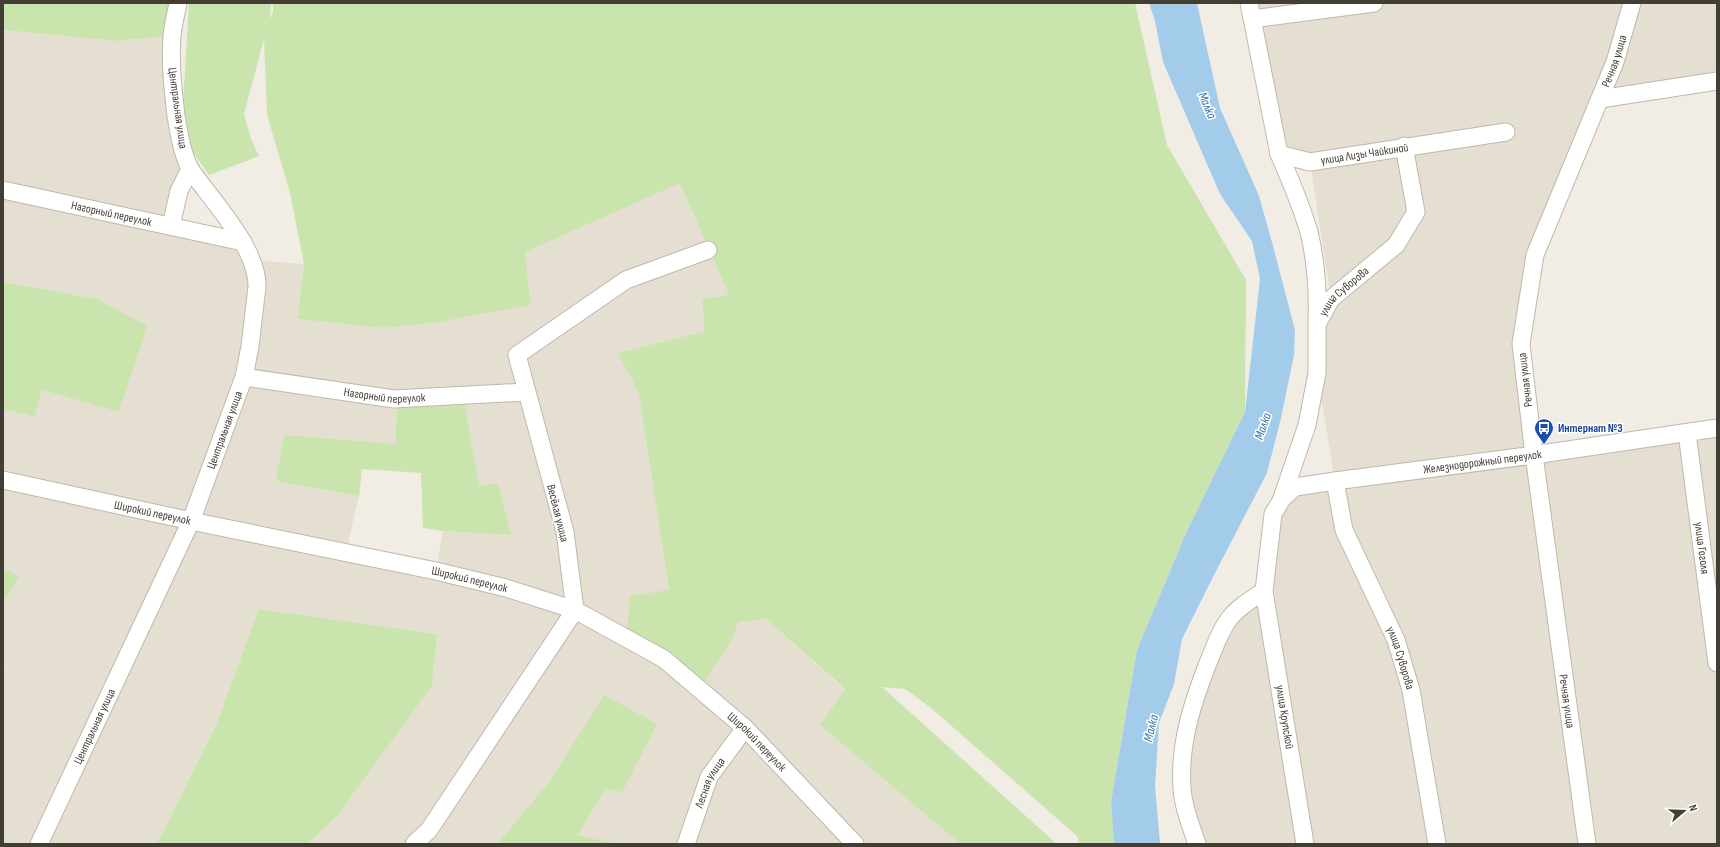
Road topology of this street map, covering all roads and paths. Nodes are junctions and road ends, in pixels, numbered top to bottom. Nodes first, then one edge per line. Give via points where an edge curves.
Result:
1 (178, 3) edge
2 (1374, 3) edge
3 (1632, 3) edge
4 (1250, 11) edge
5 (1717, 81) edge
6 (1600, 99) junction
7 (1506, 132) dead end
8 (1404, 146) junction
9 (1279, 154) junction
10 (190, 169) junction
11 (3, 190) edge
12 (171, 226) junction
13 (243, 242) junction
14 (708, 250) dead end
15 (1317, 324) junction
16 (244, 377) junction
17 (526, 392) junction
18 (1717, 428) edge
19 (1687, 433) junction
20 (1534, 455) junction
21 (3, 480) edge
22 (1335, 481) junction
23 (1282, 499) junction
24 (191, 521) junction
25 (1264, 591) junction
26 (575, 610) junction
27 (1717, 663) edge
28 (745, 728) junction
29 (39, 844) edge
30 (414, 844) edge
31 (686, 844) edge
32 (855, 844) edge
33 (1197, 844) edge
34 (1305, 844) edge
35 (1437, 844) edge
36 (1587, 844) edge

1 - 10 street, Центральная улица via 172,36 172,87 182,146
2 - 4 street
3 - 6 street, Речная улица via 1616,62
4 - 9 street
5 - 6 street
6 - 20 street, Речная улица via 1535,255 1521,344
7 - 8 street, улица Лизы Чайкиной
8 - 9 street, улица Лизы Чайкиной via 1310,162
8 - 15 street, улица Суворова via 1416,212 1396,245 1331,299
9 - 15 street via 1299,201 1309,233 1318,296
10 - 12 street via 179,191
10 - 13 street, Центральная улица
11 - 12 street, Нагорный переулок
12 - 13 street, Нагорный переулок
13 - 16 street, Центральная улица via 252,260 257,279
14 - 17 street, Весёлая улица via 626,280 517,355
15 - 23 street, улица Суворова via 1317,373 1307,425
16 - 17 street, Нагорный переулок via 394,399
16 - 24 street, Центральная улица
17 - 26 street, Весёлая улица via 565,532
18 - 19 street, Железнодорожный переулок
19 - 20 street, Железнодорожный переулок
19 - 27 street, улица Гоголя
20 - 22 street, Железнодорожный переулок
20 - 36 street, Речная улица
21 - 24 street, Широкий переулок
22 - 23 street, Железнодорожный переулок via 1295,488
22 - 35 street, улица Суворова via 1344,530 1396,640 1411,690
23 - 25 street, улица Крупской via 1273,514
24 - 26 street, Широкий переулок via 436,571 506,588
24 - 29 street, Центральная улица
25 - 33 street via 1245,603 1229,619 1210,658 1189,717 1182,764 1182,790 1187,816
25 - 34 street, улица Крупской
26 - 28 street, Широкий переулок via 664,659
26 - 30 street via 429,830
28 - 31 street, Лесная улица via 709,777
28 - 32 street, Широкий переулок

